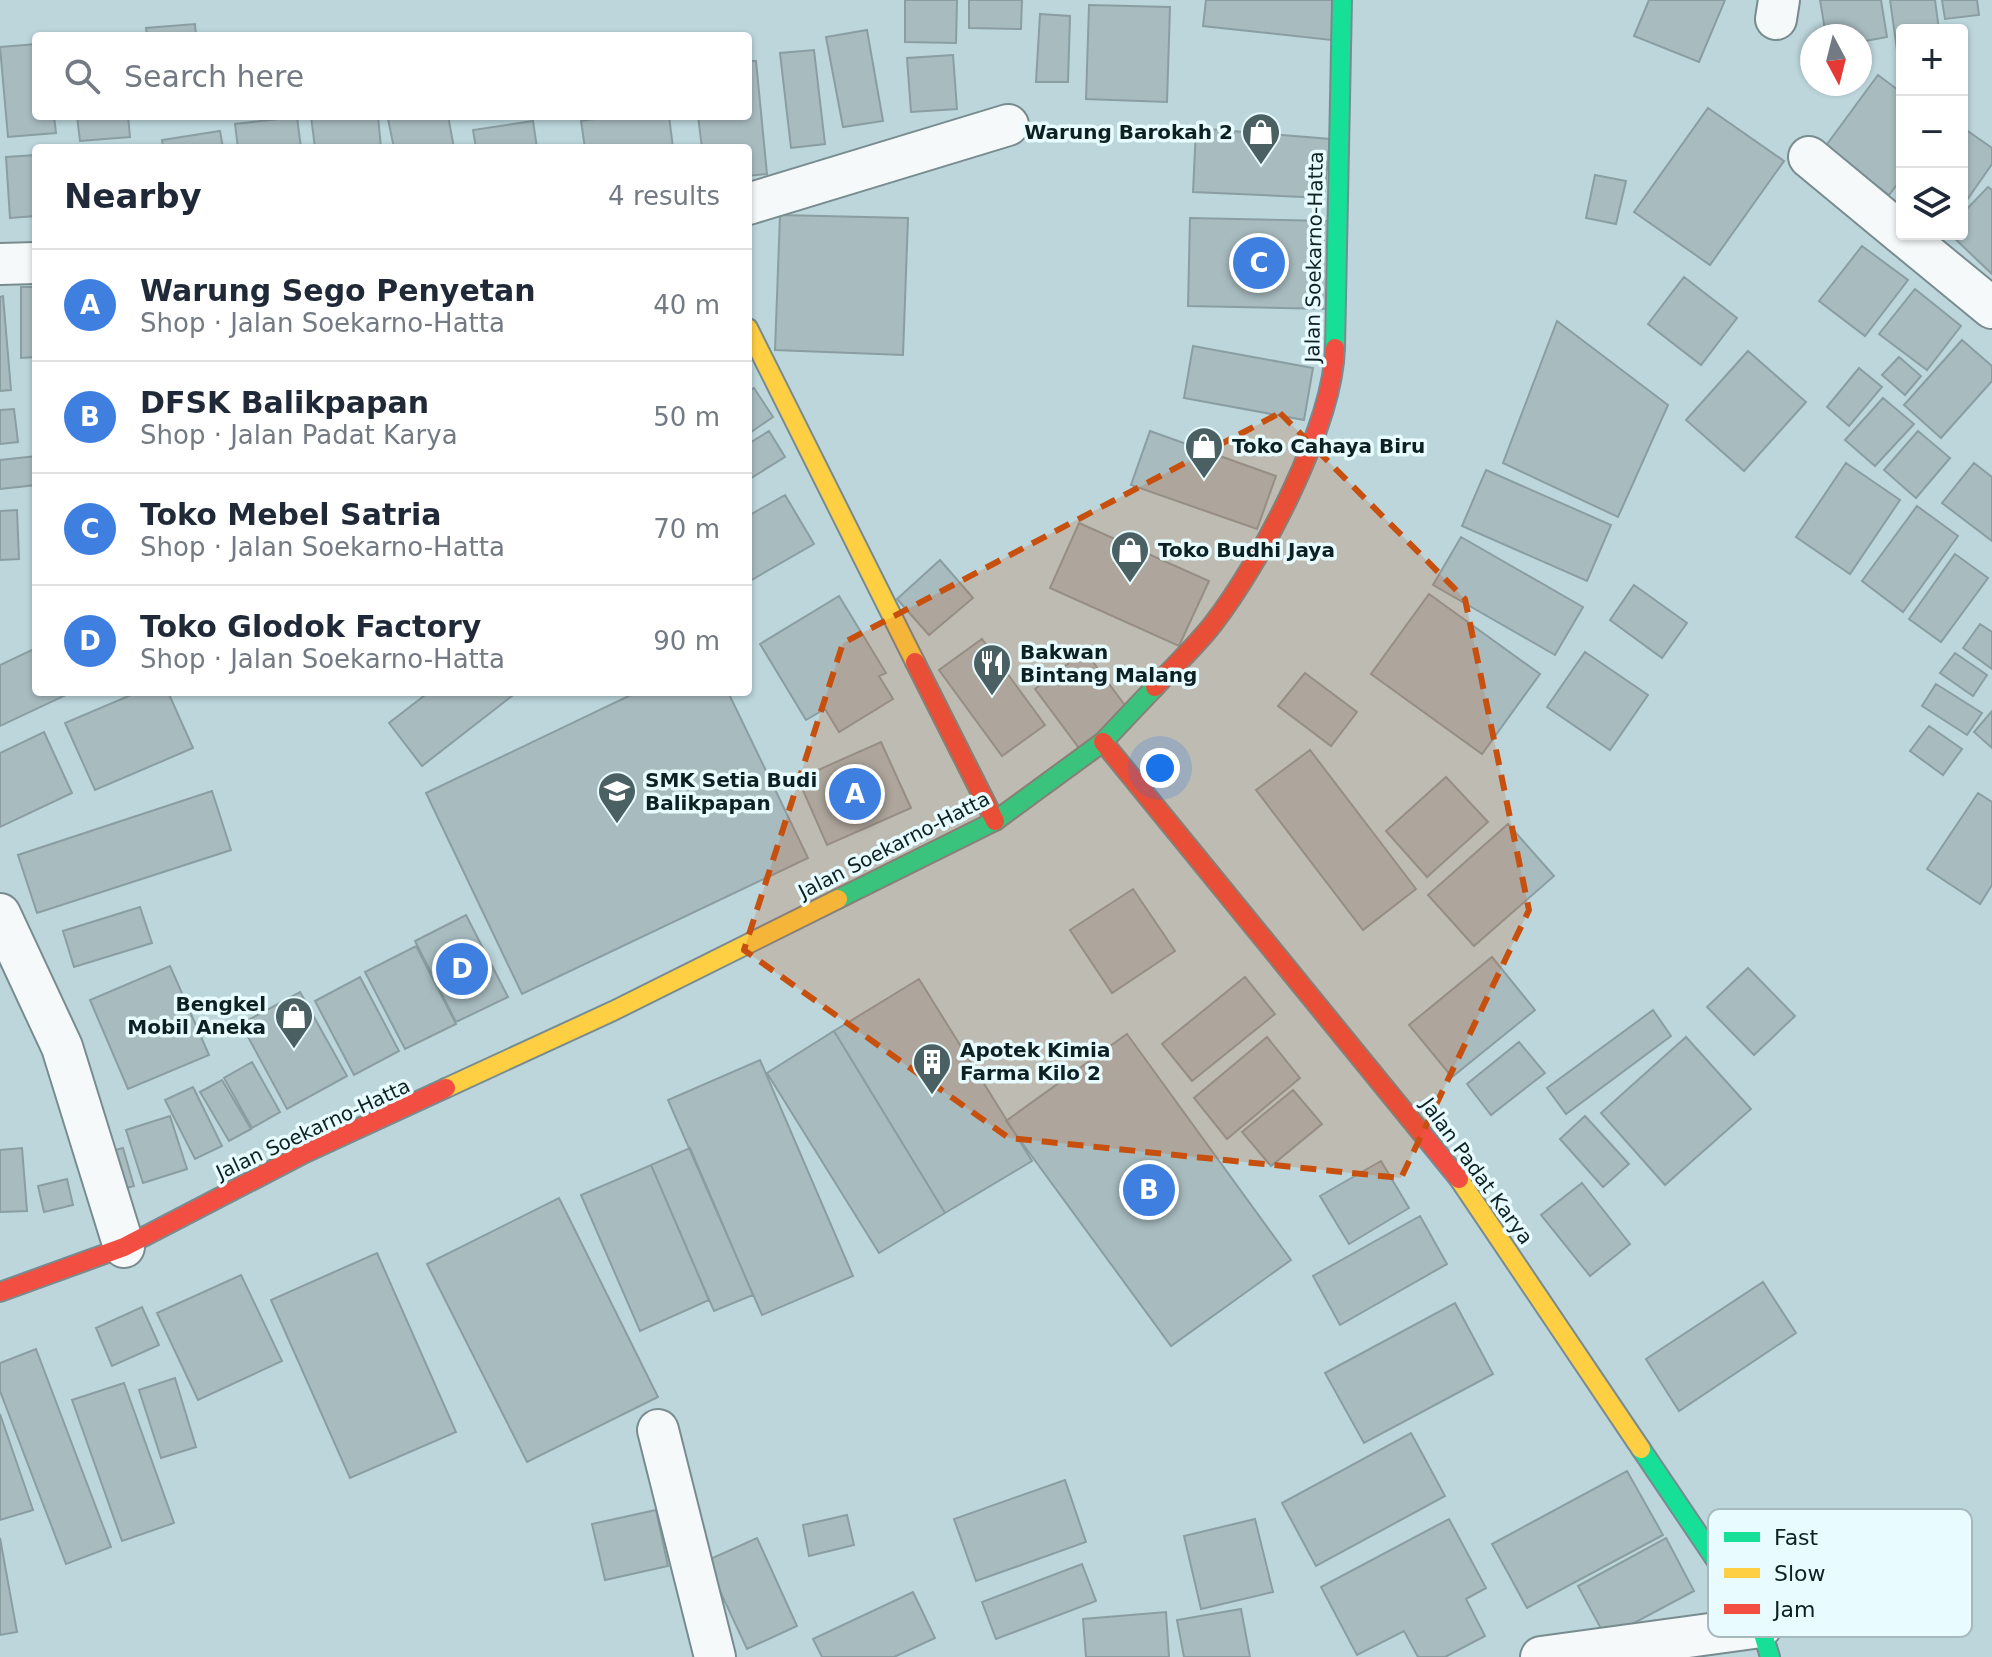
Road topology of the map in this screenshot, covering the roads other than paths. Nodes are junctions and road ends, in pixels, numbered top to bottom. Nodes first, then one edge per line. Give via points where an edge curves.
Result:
1 (1342, 0) edge
2 (1008, 125) dead end
3 (1809, 157) dead end
4 (752, 203) edge
5 (1896, 229) edge
6 (1909, 240) edge
7 (32, 263) edge
8 (0, 264) edge
9 (1992, 308) edge
10 (752, 336) edge
11 (1103, 742) junction
12 (995, 821) junction
13 (0, 914) edge
14 (124, 1247) junction
15 (0, 1292) edge
16 (658, 1430) dead end
17 (1708, 1556) edge
18 (1765, 1642) edge
19 (715, 1657) edge
20 (1541, 1657) edge

1 - 11 main road, Jalan Soekarno-Hatta via 1334,376 1287,505 1213,624
2 - 4 street
3 - 5 street
6 - 9 street
7 - 8 street
10 - 12 main road
11 - 12 main road, Jalan Soekarno-Hatta
11 - 17 main road, Jalan Padat Karya via 1443,1155
12 - 14 main road, Jalan Soekarno-Hatta via 613,1011 305,1153
13 - 14 street via 62,1047
14 - 15 main road, Jalan Soekarno-Hatta
16 - 19 street
18 - 20 street

